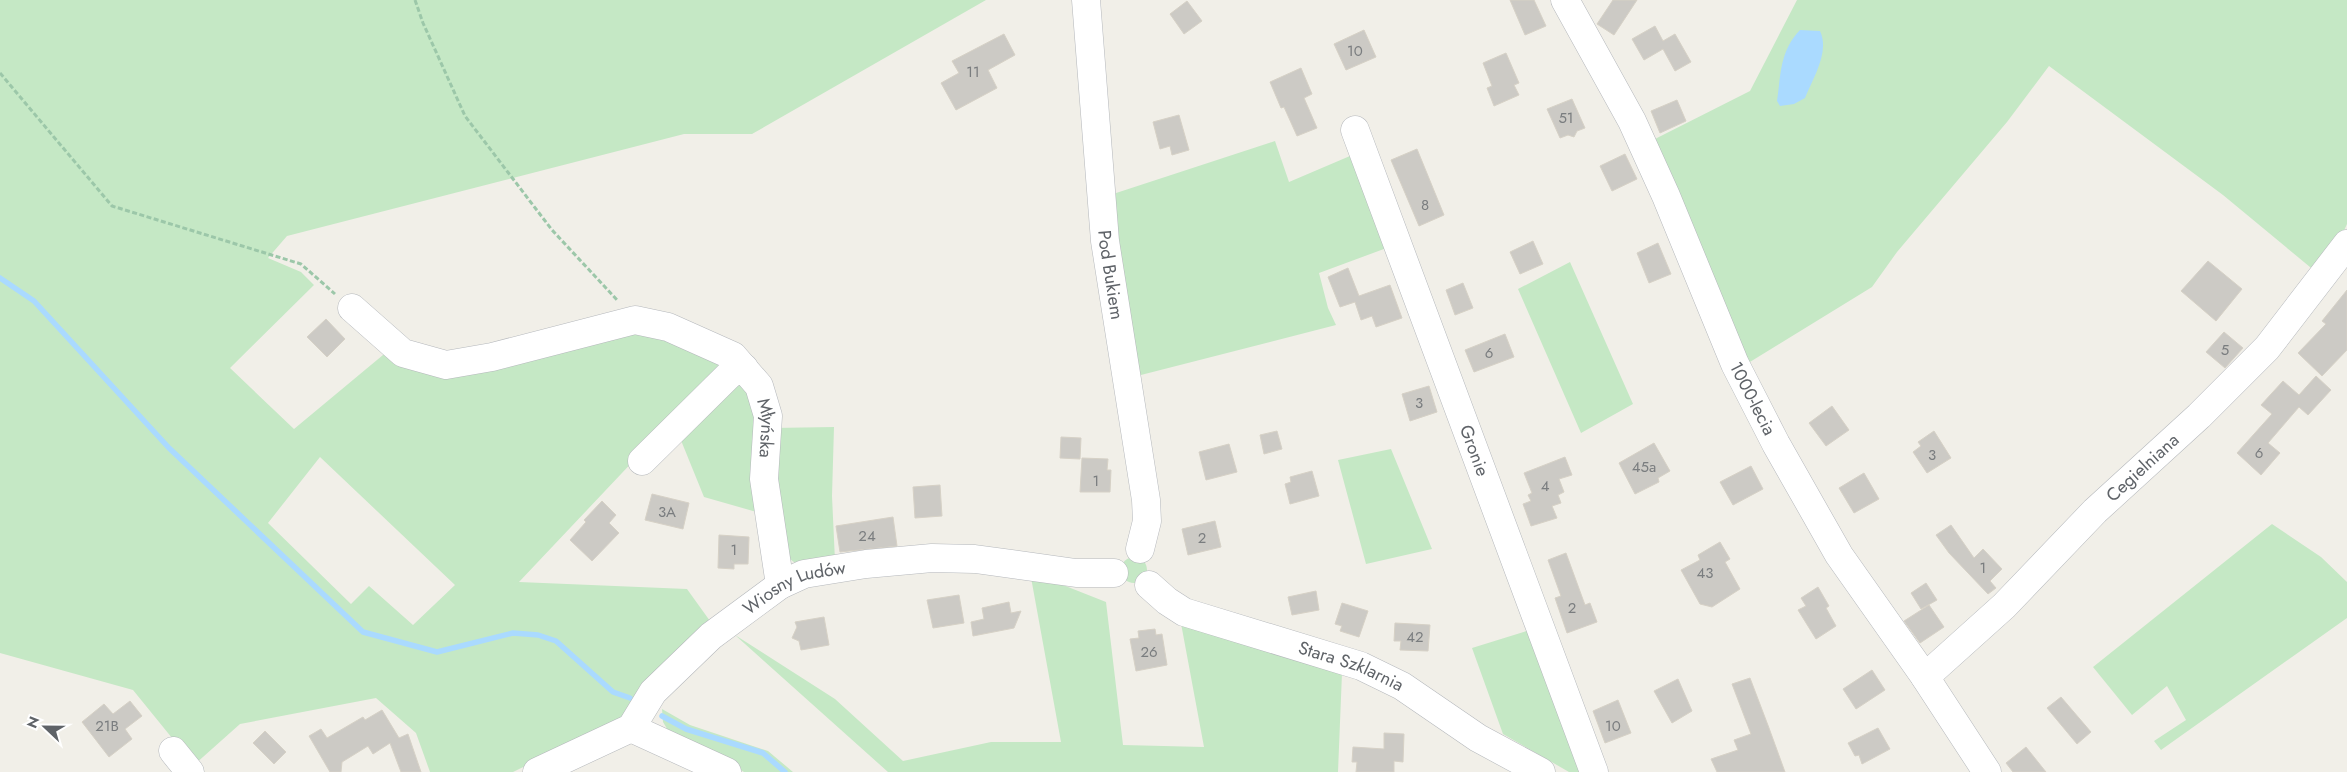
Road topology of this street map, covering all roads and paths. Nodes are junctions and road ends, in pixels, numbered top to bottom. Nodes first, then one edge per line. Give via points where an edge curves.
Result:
1 (415, 0) edge
2 (1086, 0) edge
3 (1565, 0) edge
4 (0, 73) edge
5 (1355, 130) dead end
6 (2347, 244) edge
7 (352, 308) joint
8 (635, 320) junction
9 (744, 368) junction
10 (642, 462) dead end
11 (1140, 549) junction
12 (1114, 573) junction
13 (780, 585) junction
14 (1149, 585) junction
15 (1925, 677) junction
16 (631, 728) junction
17 (172, 751) dead end
18 (190, 772) edge
19 (537, 772) edge
20 (727, 772) edge
21 (1542, 772) edge
22 (1594, 772) edge
23 (1988, 772) edge

1 - 8 path via 422,23 465,116 552,230
2 - 11 street, Pod Bukiem via 1106,241 1146,500 1147,521
3 - 15 street, 1000-lecia via 1632,121 1732,357 1776,444 1839,555
4 - 7 path via 112,206 301,264
5 - 22 street, Gronie
6 - 15 street, Cegielniana via 2267,348 2200,416 2095,512 2004,606
7 - 8 street, Młyńska via 403,353 446,365 492,357
8 - 9 street, Młyńska via 668,327 725,352
9 - 10 street via 730,374
9 - 13 street, Młyńska via 760,386 768,416 764,479
11 - 12 street via 1133,548 1120,554
11 - 14 street via 1154,561 1155,574
12 - 13 street, Wiosny Ludów via 1076,573 932,558 804,574
12 - 14 street via 1116,580 1125,588 1138,590
13 - 16 street, Wiosny Ludów via 711,636 653,692
14 - 21 street, Stara Szklarnia via 1184,612 1361,666 1402,686 1478,738
15 - 23 street, 1000-lecia
16 - 19 street
16 - 20 street
17 - 18 street

